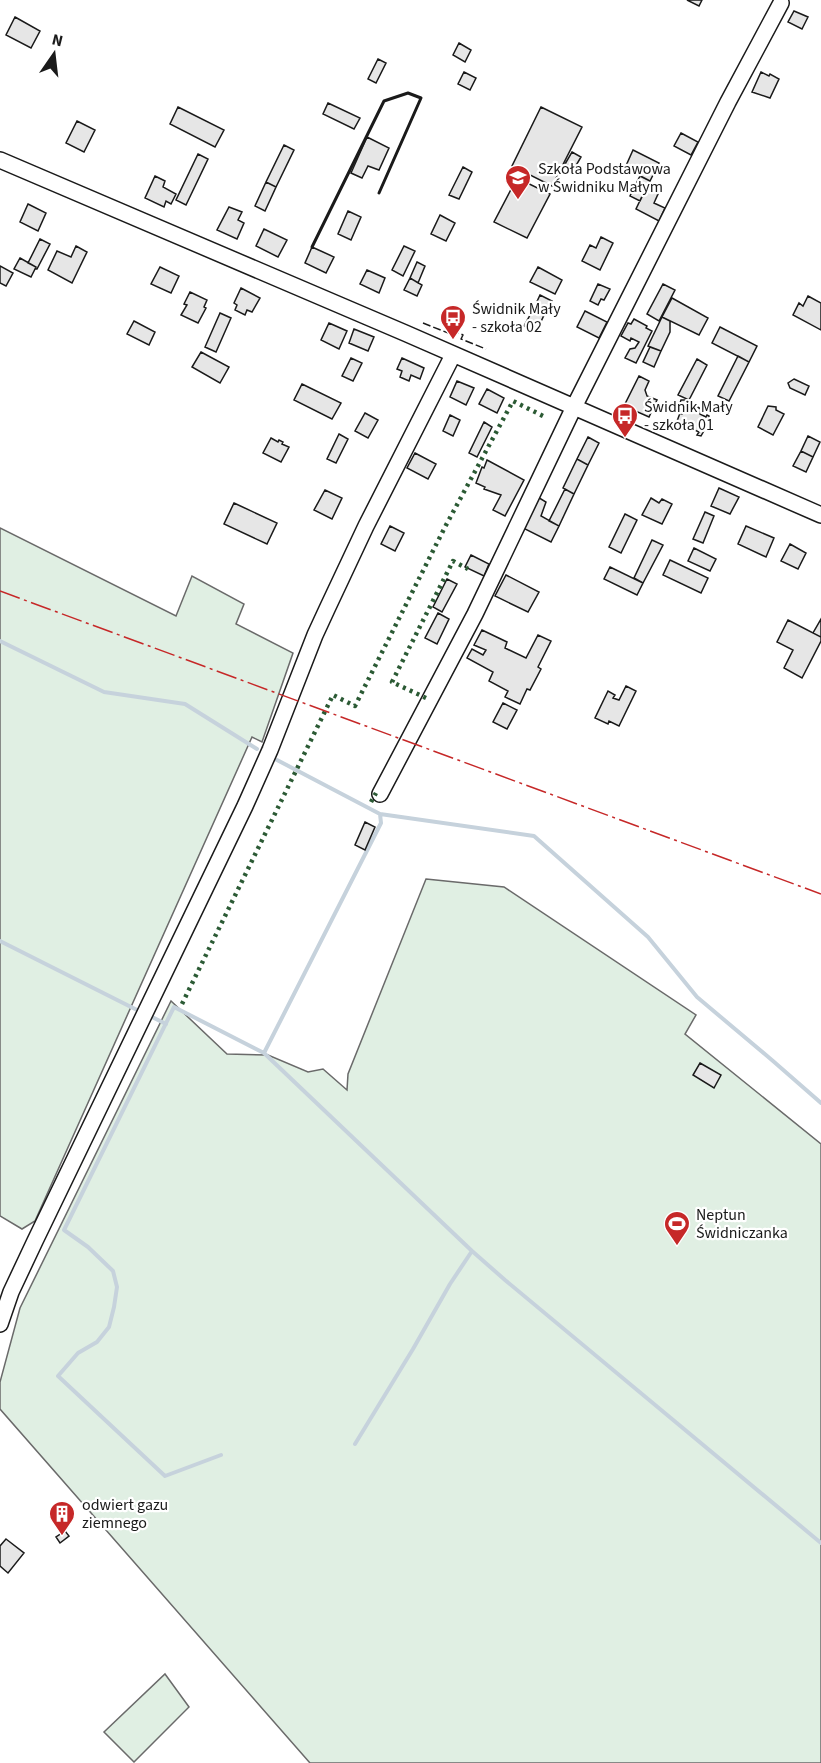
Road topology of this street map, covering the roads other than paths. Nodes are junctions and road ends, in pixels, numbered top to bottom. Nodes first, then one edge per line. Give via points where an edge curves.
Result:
1 (781, 3) dead end
2 (0, 160) edge
3 (453, 355) junction
4 (574, 407) junction
5 (821, 515) edge
6 (380, 794) dead end
7 (0, 1324) edge

1 - 4 street
2 - 3 street
3 - 4 street
3 - 7 street via 327,609 270,750 11,1292
4 - 5 street
4 - 6 street via 475,614

